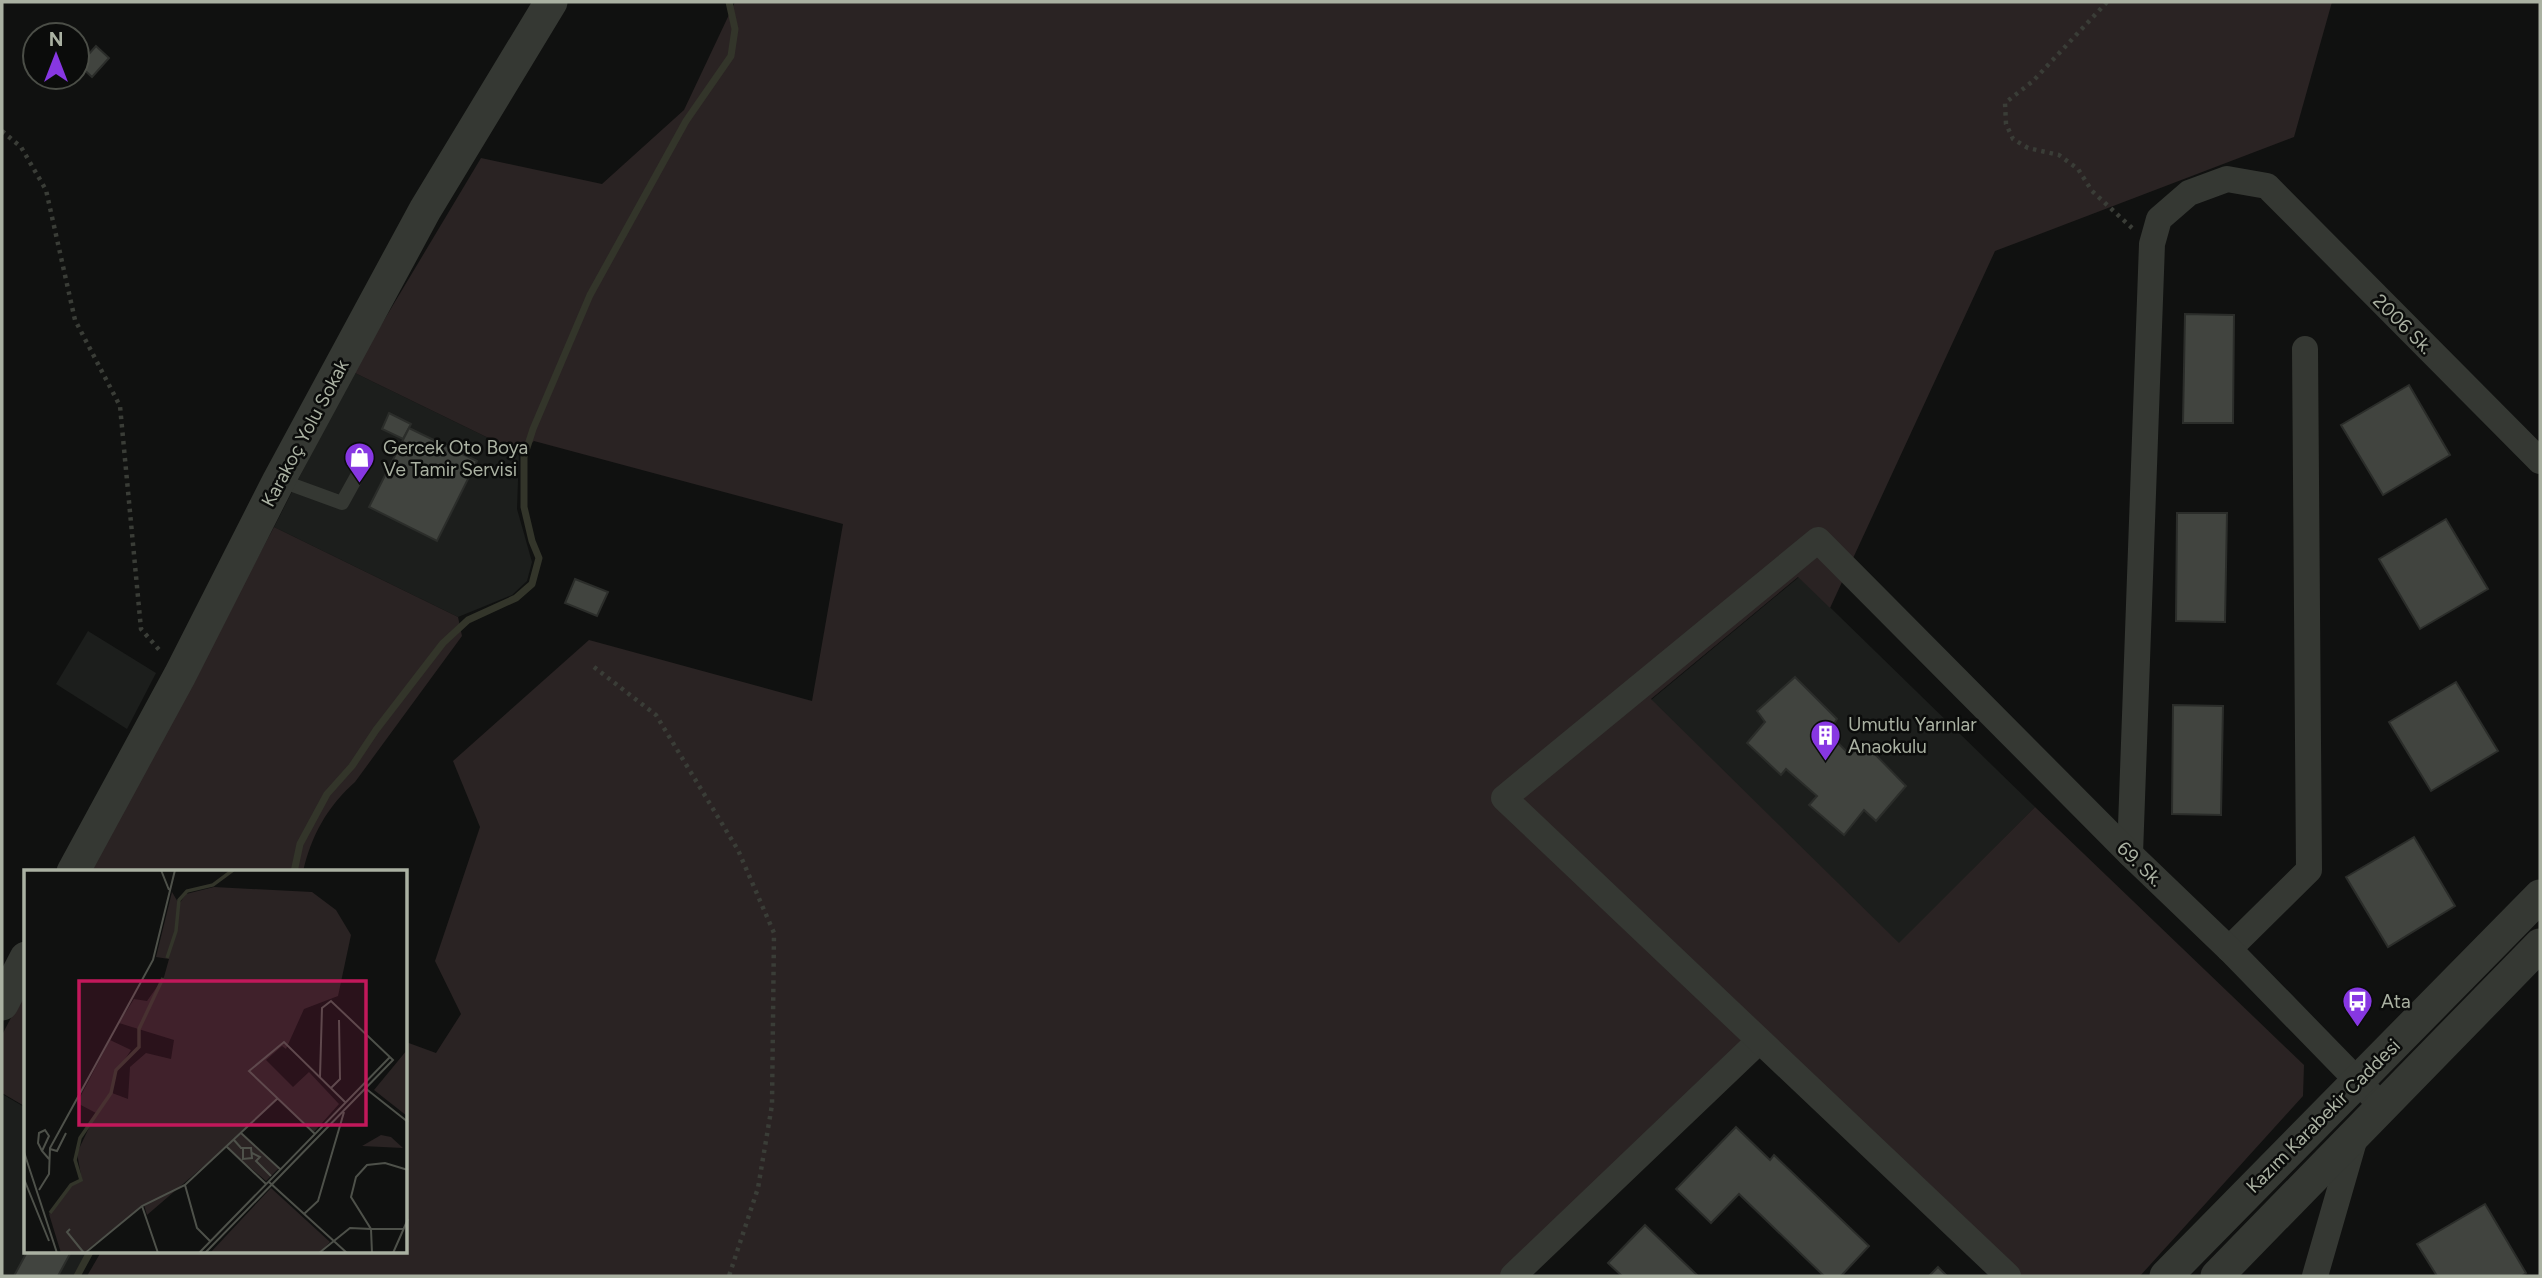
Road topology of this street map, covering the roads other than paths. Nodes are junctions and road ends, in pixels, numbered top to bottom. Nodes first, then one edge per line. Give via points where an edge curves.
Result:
1 (551, 2) edge
2 (2305, 349) dead end
3 (367, 458) dead end
4 (2540, 461) edge
5 (279, 480) junction
6 (2130, 854) junction
7 (74, 870) edge
8 (2540, 896) edge
9 (2230, 949) junction
10 (2538, 952) edge
11 (24, 962) edge
12 (2, 1004) edge
13 (1759, 1041) junction
14 (2358, 1079) junction
15 (2383, 1107) junction
16 (2356, 1134) junction
17 (1513, 1276) edge
18 (2008, 1276) edge
19 (2166, 1276) edge
20 (2217, 1276) edge
21 (2315, 1276) edge

1 - 5 street, Karakoç Yolu Sokak via 425,210
2 - 9 street via 2309,870
3 - 5 lane via 342,503
4 - 6 street, 2006 Sk. via 2267,186 2227,179 2189,193 2158,219 2152,244
5 - 7 street, Karakoç Yolu Sokak
6 - 9 street, 69. Sk.
6 - 13 street, 69. Sk. via 1818,540 1504,798
8 - 14 street, Kazım Karabekir Caddesi
9 - 14 street, 69. Sk.
10 - 15 street, Kazım Karabekir Caddesi
11 - 12 street
13 - 17 street
13 - 18 street
14 - 15 street, 69. Sk.
14 - 19 street, Kazım Karabekir Caddesi
15 - 16 street, Kazım Karabekir Caddesi
16 - 20 street, Kazım Karabekir Caddesi
16 - 21 street

